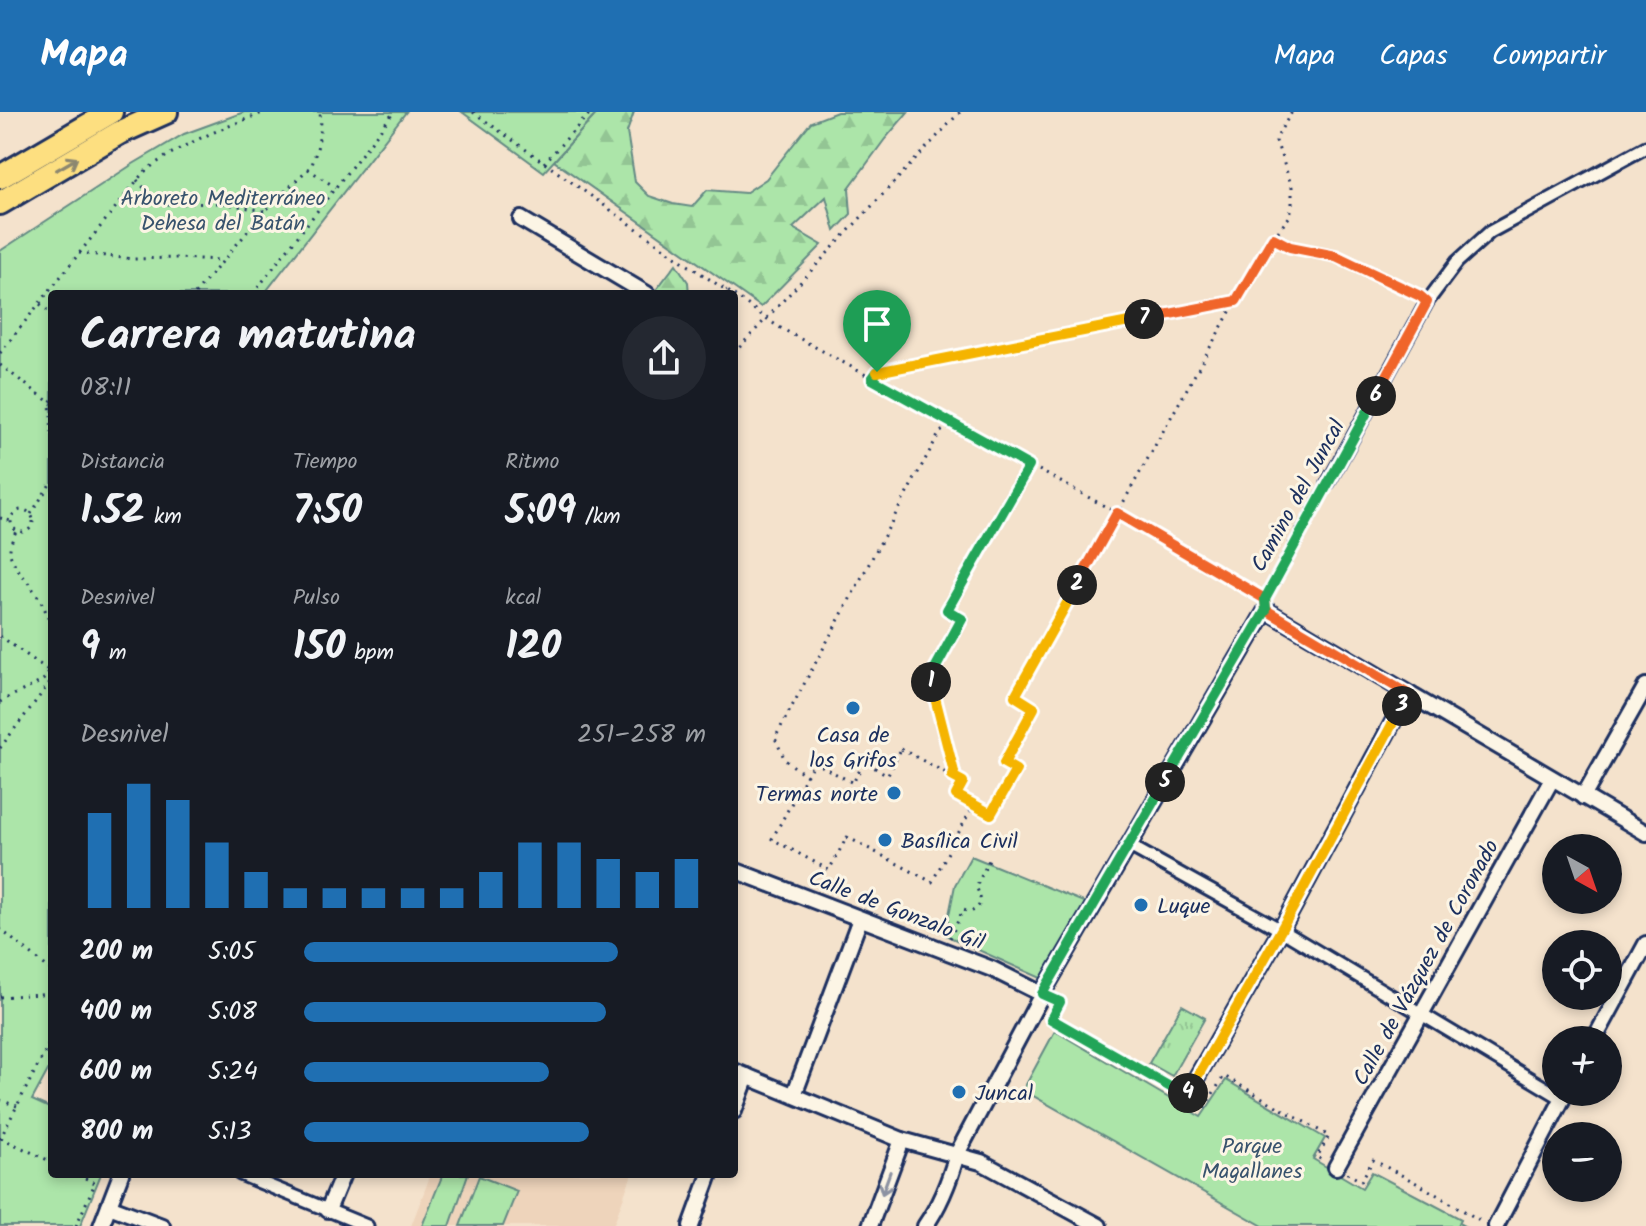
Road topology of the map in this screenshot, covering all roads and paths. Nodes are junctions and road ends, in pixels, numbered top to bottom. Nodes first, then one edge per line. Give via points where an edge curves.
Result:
1 (111, 112) edge
2 (166, 112) edge
3 (265, 112) edge
4 (320, 112) edge
5 (394, 112) edge
6 (473, 112) edge
7 (591, 112) edge
8 (960, 112) edge
9 (1292, 112) edge
10 (1646, 147) edge
11 (544, 163) junction
12 (308, 169) junction
13 (0, 177) edge
14 (137, 180) junction
15 (335, 187) junction
16 (0, 203) edge
17 (265, 211) junction
18 (521, 219) dead end
19 (1273, 238) junction
20 (79, 253) junction
21 (222, 260) junction
22 (49, 290) edge
23 (198, 290) edge
24 (256, 290) edge
25 (640, 290) edge
26 (727, 290) edge
27 (48, 292) edge
28 (738, 299) edge
29 (1236, 301) junction
30 (1427, 302) junction
31 (39, 303) junction
32 (48, 310) edge
33 (765, 318) junction
34 (738, 348) edge
35 (0, 353) edge
36 (0, 365) edge
37 (872, 379) junction
38 (48, 400) edge
39 (954, 425) junction
40 (1029, 466) junction
41 (1328, 483) joint
42 (48, 487) edge
43 (1117, 513) junction
44 (31, 514) junction
45 (0, 518) edge
46 (11, 521) junction
47 (16, 531) junction
48 (1265, 605) junction
49 (48, 617) edge
50 (0, 636) edge
51 (48, 670) edge
52 (48, 674) edge
53 (48, 685) edge
54 (1646, 686) edge
55 (1408, 694) junction
56 (0, 702) edge
57 (0, 748) edge
58 (807, 776) junction
59 (952, 776) junction
60 (1552, 779) junction
61 (1583, 797) junction
62 (974, 804) junction
63 (1646, 833) edge
64 (1128, 845) junction
65 (989, 860) dead end
66 (738, 872) edge
67 (860, 919) junction
68 (0, 929) edge
69 (1281, 930) junction
70 (949, 940) dead end
71 (1646, 944) edge
72 (48, 968) edge
73 (48, 993) edge
74 (1042, 994) junction
75 (0, 997) edge
76 (1421, 1014) junction
77 (1602, 1026) edge
78 (48, 1046) edge
79 (740, 1074) edge
80 (1542, 1083) edge
81 (794, 1095) junction
82 (1186, 1096) junction
83 (0, 1100) edge
84 (17, 1106) junction
85 (1558, 1106) edge
86 (0, 1138) edge
87 (902, 1140) junction
88 (957, 1154) junction
89 (48, 1160) edge
90 (1336, 1167) junction
91 (85, 1178) edge
92 (120, 1178) edge
93 (250, 1178) edge
94 (341, 1178) edge
95 (709, 1178) edge
96 (109, 1206) junction
97 (328, 1210) junction
98 (76, 1226) edge
99 (101, 1226) edge
100 (162, 1226) edge
101 (367, 1226) edge
102 (691, 1226) edge
103 (870, 1226) edge
104 (925, 1226) edge
105 (1099, 1226) edge
106 (1489, 1226) edge
107 (1496, 1226) edge

1 - 13 main road
16 -> 2 main road via 119,133
3 - 14 path via 159,159
4 - 12 path via 318,145
5 - 15 path
6 - 11 path
7 - 11 path
8 - 33 path
9 - 19 path via 1276,141 1292,187 1292,205
10 - 30 street, Camino del Juncal via 1490,232 1457,262
11 - 26 path
12 - 15 path
12 - 17 path
14 - 17 path via 157,202 222,203
14 - 20 path
15 - 24 path
17 - 21 path
18 - 25 street
19 - 29 path
19 - 30 path via 1336,256
20 - 21 path
20 - 22 path
21 - 23 path
27 - 31 path
28 - 33 path
29 - 37 path via 877,372
29 - 43 path
30 - 41 street, Camino del Juncal
31 - 32 path
31 - 35 path
33 - 34 path
33 - 37 path
36 - 38 path
37 - 39 path
39 - 40 path
39 - 58 path via 940,432 775,738 785,760
40 - 43 path
40 - 59 path via 947,610 962,619 930,678
41 - 48 lane, Camino del Juncal
42 - 44 path
43 - 48 path
43 - 62 path via 1015,696 1034,708 1004,763 1016,770 991,814
44 - 46 path via 17,512
44 - 47 path via 30,530
45 - 46 path
46 - 47 path
47 - 49 path via 10,546 14,564 42,600
48 - 55 street
48 - 64 street, Camino del Juncal
50 - 51 path
52 - 56 path
53 - 57 path
54 - 61 street
55 - 60 street
55 - 69 street
58 - 59 path via 814,762 853,783 864,762 888,775 901,749
58 - 62 path via 772,839 829,870 847,837 932,882
59 - 62 path via 963,782 956,795
60 - 61 street
60 - 76 street, Calle de Vázquez de Coronado
61 - 63 street
64 - 69 street
64 - 74 street, Camino del Juncal
65 - 70 path via 976,887 980,906 963,910
66 - 67 street, Calle de Gonzalo Gil
67 - 74 street, Calle de Gonzalo Gil via 992,969
67 - 81 street
68 - 72 path
69 - 76 street
69 - 82 street
71 - 77 street
73 - 75 path
74 - 82 path via 1060,1002 1051,1019
74 - 88 street, Camino del Juncal
76 - 80 street
76 - 90 street, Calle de Vázquez de Coronado
78 - 84 path
79 - 81 street
81 - 87 street
82 - 90 path via 1204,1108 1224,1076 1329,1136 1317,1157
83 - 84 path
84 - 86 path
85 - 107 street
86 - 89 path
87 - 88 street
87 -> 103 street
88 - 104 street, Camino del Juncal
88 - 105 street
90 - 106 path via 1361,1181 1373,1160
91 - 98 path via 95,1183
92 - 96 street
93 - 97 street
94 - 97 street
95 - 102 street
96 - 99 street
96 - 100 street
97 - 101 street

